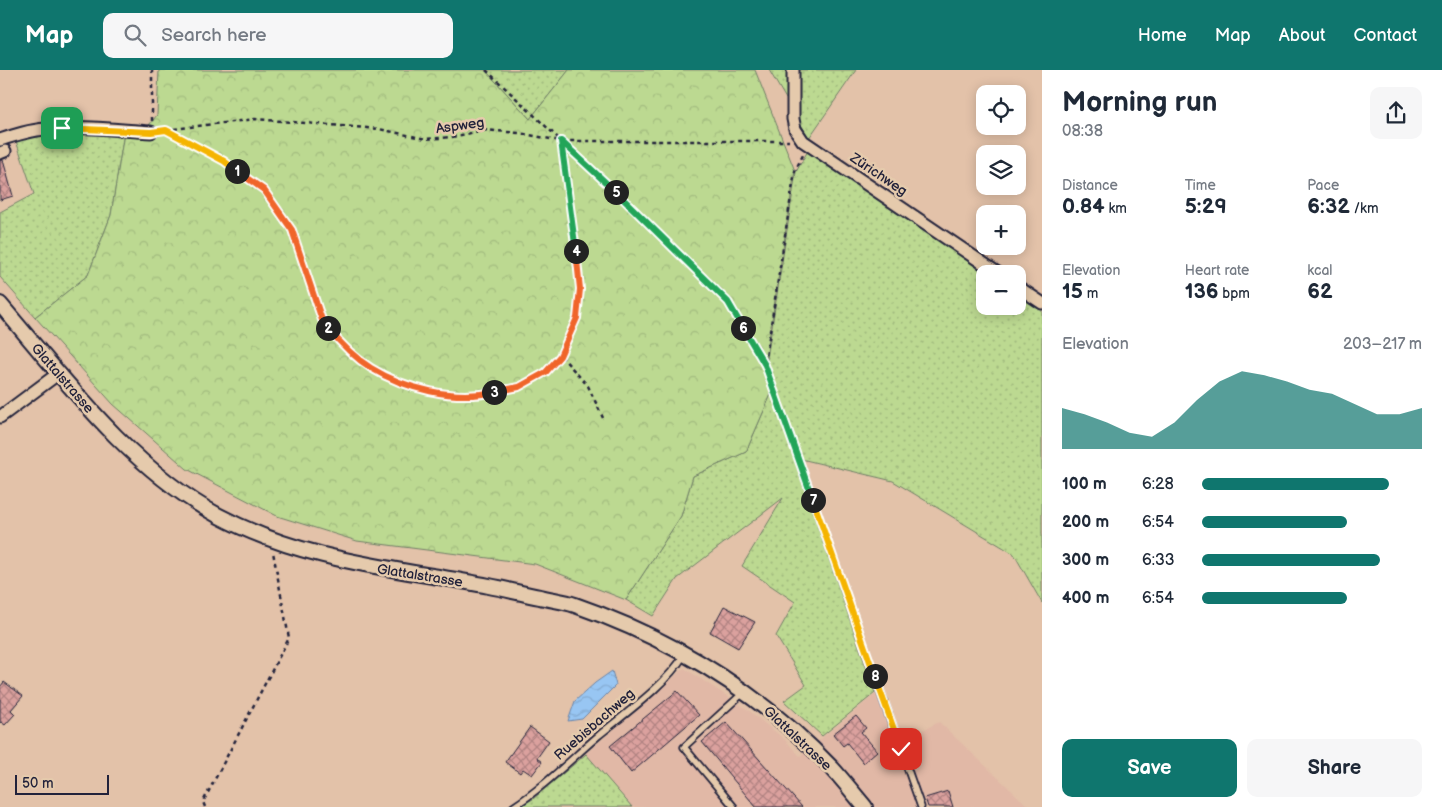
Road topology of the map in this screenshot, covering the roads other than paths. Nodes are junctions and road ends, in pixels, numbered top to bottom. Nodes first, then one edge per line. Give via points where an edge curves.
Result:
1 (793, 70) edge
2 (151, 132) road end
3 (0, 140) edge
4 (986, 265) edge
5 (1026, 292) edge
6 (1042, 303) edge
7 (0, 304) edge
8 (58, 373) junction
9 (0, 417) edge
10 (685, 653) junction
11 (745, 691) junction
12 (880, 691) road end
13 (513, 807) edge
14 (734, 807) edge
15 (866, 807) edge
16 (921, 807) edge

1 - 4 street, Zürichweg via 793,119 795,129 806,142
2 - 3 street via 62,128 31,131
5 - 6 street
7 - 8 street, Glattalstrasse
8 - 9 street
8 - 10 street, Glattalstrasse via 122,442 171,484 218,515 273,541 348,562 573,604 651,635
10 - 11 street, Glattalstrasse
10 - 13 lane, Ruebisbachweg via 668,677 533,794
11 - 14 lane via 684,747
11 - 15 street, Glattalstrasse via 832,768
12 - 16 lane

